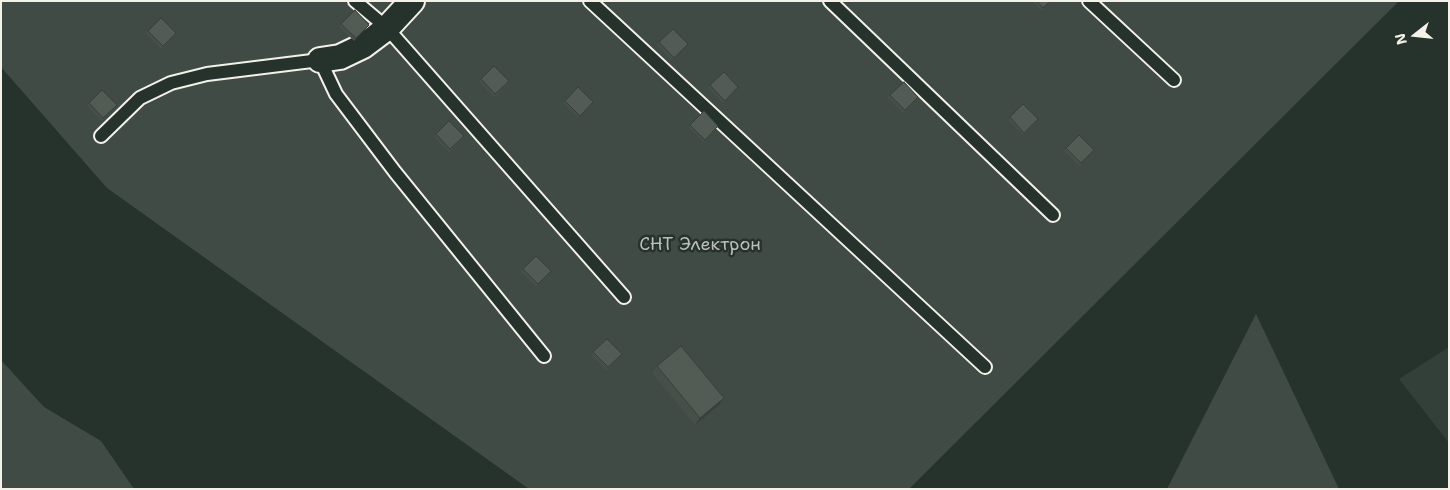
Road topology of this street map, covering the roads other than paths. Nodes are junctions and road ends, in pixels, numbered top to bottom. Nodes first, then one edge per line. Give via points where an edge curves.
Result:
1 (355, 1) edge
2 (412, 1) edge
3 (590, 1) edge
4 (830, 1) edge
5 (1090, 1) edge
6 (387, 28) junction
7 (320, 60) junction
8 (1174, 80) dead end
9 (101, 136) dead end
10 (1054, 215) dead end
11 (624, 297) dead end
12 (544, 356) dead end
13 (984, 367) dead end

1 - 6 lane
2 - 6 street
3 - 13 lane
4 - 10 lane
5 - 8 lane
6 - 7 street via 363,46 340,57
6 - 11 lane
7 - 9 lane via 207,74 171,82 140,98
7 - 12 lane via 336,94

